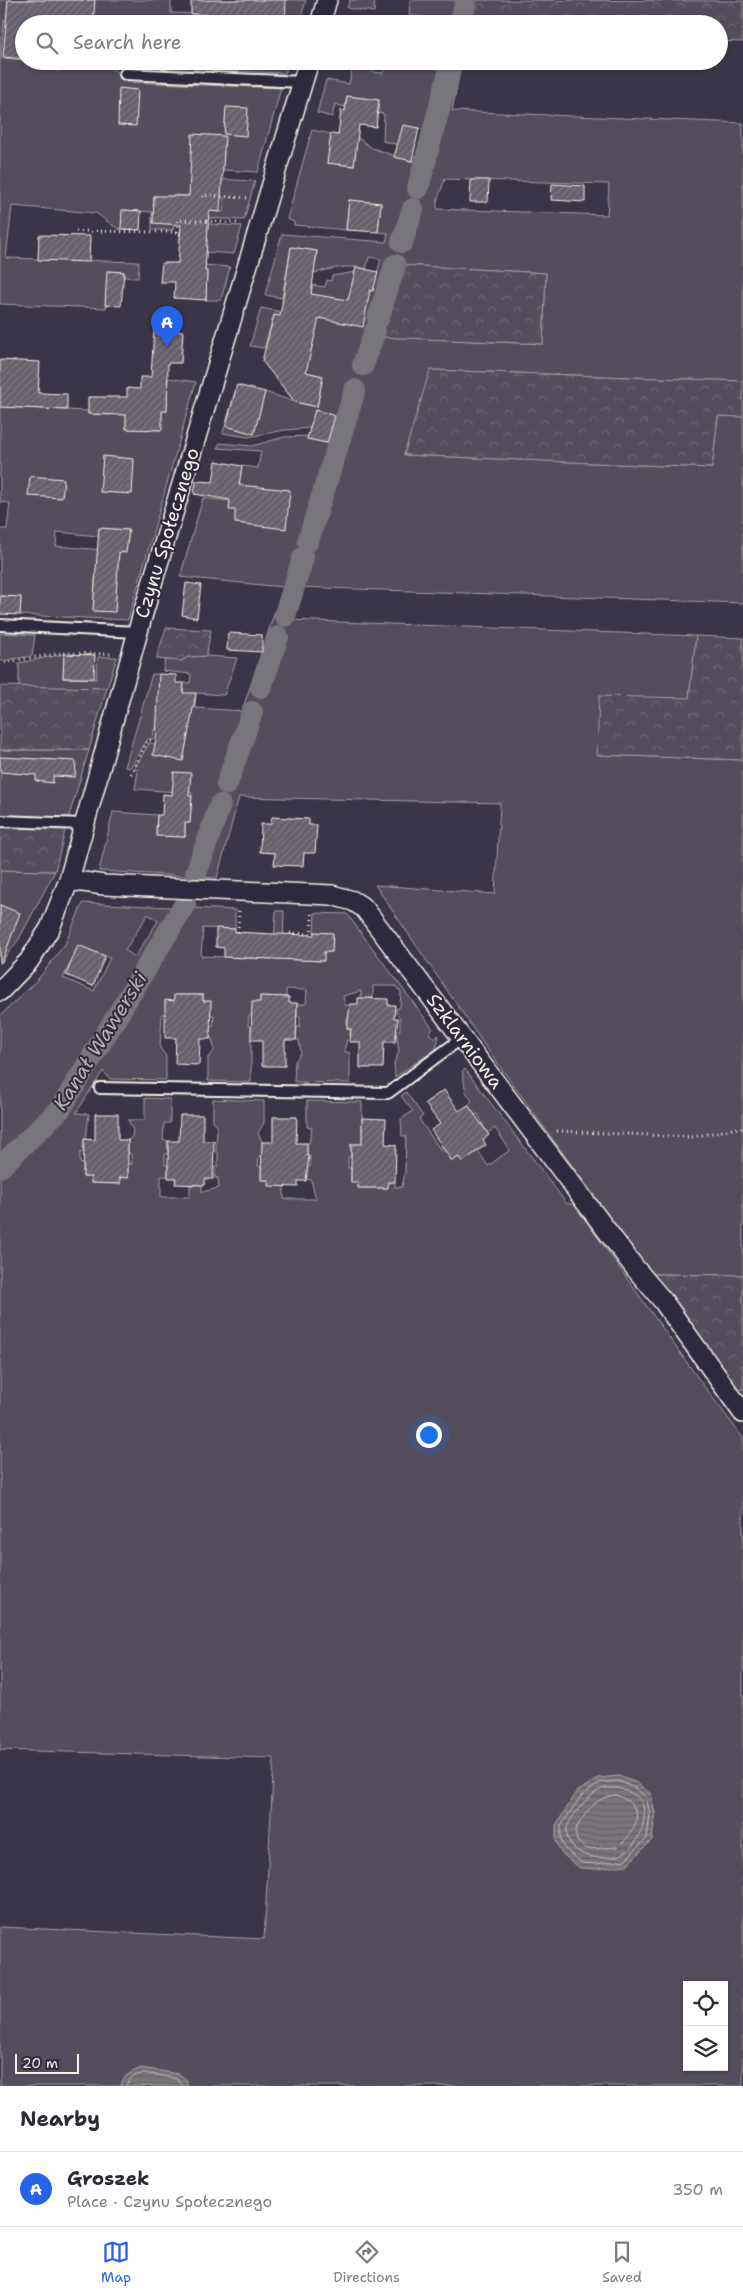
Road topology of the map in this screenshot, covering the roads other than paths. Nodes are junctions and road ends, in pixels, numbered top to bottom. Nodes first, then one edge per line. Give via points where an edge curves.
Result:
1 (327, 0) edge
2 (323, 15) edge
3 (306, 70) edge
4 (125, 74) dead end
5 (303, 82) junction
6 (0, 625) edge
7 (137, 632) junction
8 (0, 821) edge
9 (84, 824) junction
10 (69, 880) junction
11 (0, 991) edge
12 (462, 1038) junction
13 (100, 1088) dead end
14 (743, 1413) edge

1 - 2 street
3 - 5 street, Czynu Społecznego
4 - 5 lane
5 - 7 street, Czynu Społecznego
6 - 7 lane
7 - 9 street, Czynu Społecznego
8 - 9 lane
9 - 10 street, Czynu Społecznego
10 - 11 street, Czynu Społecznego via 50,928 29,961
10 - 12 street, Szklarniowa via 114,886 332,896 353,901 368,911
12 - 13 lane via 388,1094
12 - 14 street, Szklarniowa via 663,1301

